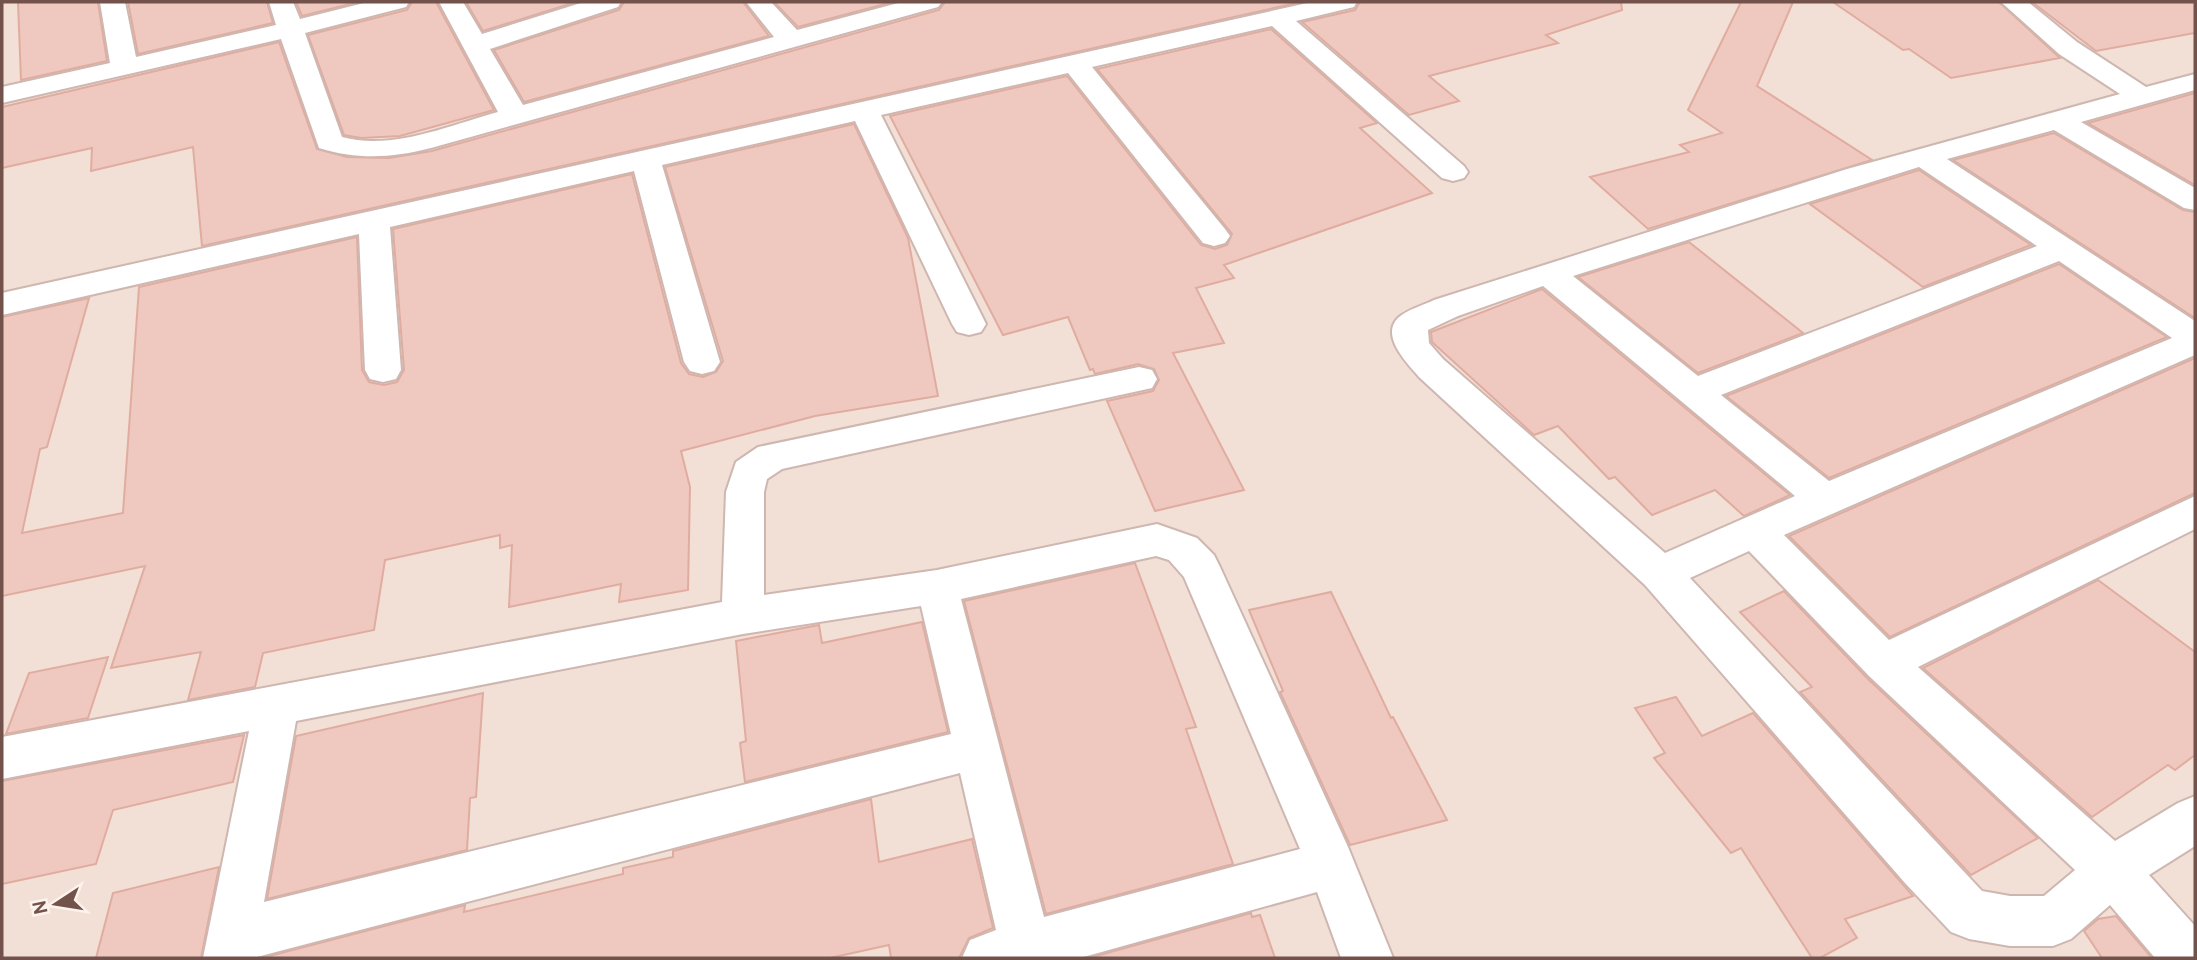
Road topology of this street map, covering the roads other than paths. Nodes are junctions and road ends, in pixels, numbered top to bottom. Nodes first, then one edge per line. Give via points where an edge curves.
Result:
1 (112, 2) edge
2 (281, 2) edge
3 (397, 2) edge
4 (451, 2) edge
5 (609, 2) edge
6 (758, 2) edge
7 (929, 2) edge
8 (1345, 2) edge
9 (2013, 2) edge
10 (1277, 17) junction
11 (290, 29) junction
12 (790, 39) junction
13 (475, 45) junction
14 (1074, 63) junction
15 (124, 66) junction
16 (2178, 91) edge
17 (2, 94) edge
18 (864, 110) junction
19 (514, 115) junction
20 (2059, 121) junction
21 (1922, 156) junction
22 (646, 160) junction
23 (1453, 172) dead end
24 (2195, 201) edge
25 (374, 219) junction
26 (1214, 236) dead end
27 (2062, 248) junction
28 (1548, 273) junction
29 (2, 304) edge
30 (969, 324) dead end
31 (2195, 337) edge
32 (2195, 342) edge
33 (702, 362) dead end
34 (383, 370) dead end
35 (1139, 379) dead end
36 (1695, 391) junction
37 (1825, 499) junction
38 (2195, 511) edge
39 (1755, 530) junction
40 (1660, 573) junction
41 (937, 587) junction
42 (743, 616) junction
43 (1884, 663) junction
44 (276, 707) junction
45 (977, 748) junction
46 (2, 758) edge
47 (2195, 819) edge
48 (1331, 864) junction
49 (2112, 871) junction
50 (229, 947) edge
51 (1014, 955) edge
52 (1367, 958) edge
53 (2189, 958) edge

1 - 15 street
2 - 11 street
3 - 11 street
4 - 13 street
5 - 13 street
6 - 12 street
7 - 12 street
8 - 10 street
9 - 16 street via 2068,48
10 - 14 street
10 - 23 street
11 - 15 street
11 - 19 street via 330,142 356,151 384,149
12 - 19 street
13 - 19 street
14 - 18 street
14 - 26 street
15 - 17 street
16 - 20 street
18 - 22 street
18 - 30 street
20 - 21 street
20 - 24 street
21 - 27 street
21 - 28 street
22 - 25 street
22 - 33 street
25 - 29 street
25 - 34 street
27 - 31 street
27 - 36 street
28 - 36 street
28 - 40 street via 1411,325 1412,346
32 - 37 street
35 - 42 street via 771,457 750,472 745,492
36 - 37 street
37 - 39 street
38 - 43 street
39 - 40 street
39 - 43 street
40 - 49 street via 1969,914 2010,921 2053,921
41 - 42 street
41 - 45 street
41 - 48 street via 1122,545 1157,540 1183,549 1200,567
42 - 44 street
43 - 49 street
44 - 46 street
44 - 50 street
45 - 50 street
45 - 51 street
47 - 49 street
48 - 51 street
48 - 52 street
49 - 53 street

